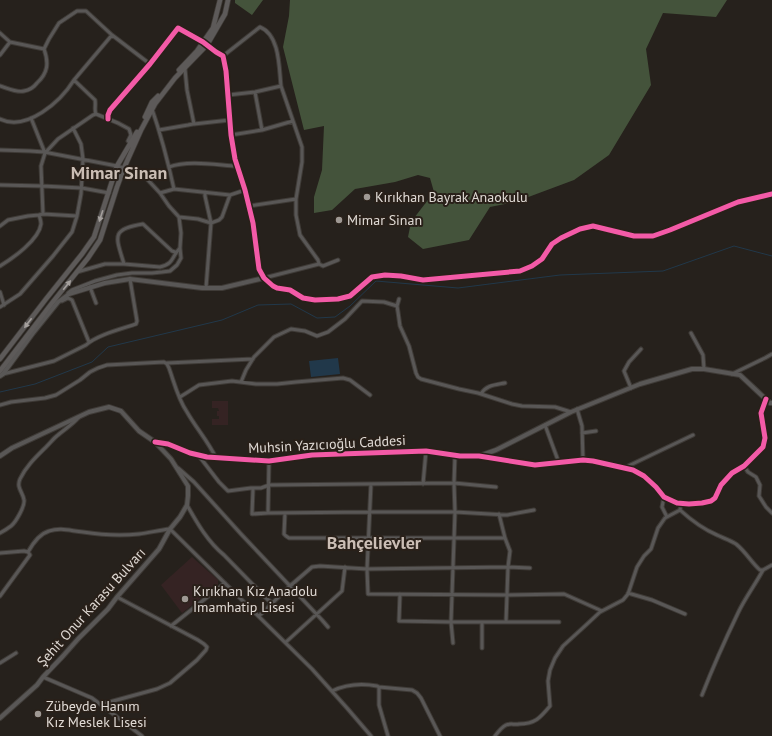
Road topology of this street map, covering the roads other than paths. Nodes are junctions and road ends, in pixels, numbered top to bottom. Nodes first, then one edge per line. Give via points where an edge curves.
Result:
1 (220, 0) edge
2 (228, 0) edge
3 (0, 33) edge
4 (112, 35) junction
5 (10, 42) junction
6 (205, 44) junction
7 (44, 49) junction
8 (0, 55) edge
9 (224, 56) junction
10 (150, 64) junction
11 (185, 69) junction
12 (74, 80) junction
13 (0, 86) edge
14 (281, 86) junction
15 (255, 92) junction
16 (228, 95) junction
17 (152, 109) junction
18 (96, 114) junction
19 (31, 118) junction
20 (0, 119) edge
21 (108, 119) junction
22 (230, 120) junction
23 (293, 121) junction
24 (194, 124) junction
25 (73, 128) junction
26 (159, 130) junction
27 (262, 130) junction
28 (231, 135) junction
29 (131, 143) junction
30 (0, 150) edge
31 (45, 152) junction
32 (83, 159) junction
33 (117, 166) junction
34 (237, 166) junction
35 (170, 167) junction
36 (124, 168) junction
37 (0, 185) edge
38 (42, 186) junction
39 (82, 188) junction
40 (174, 189) junction
41 (245, 190) junction
42 (205, 192) junction
43 (109, 193) junction
44 (160, 193) junction
45 (230, 194) junction
46 (772, 194) edge
47 (296, 199) junction
48 (249, 206) junction
49 (41, 214) junction
50 (77, 216) junction
51 (179, 217) junction
52 (211, 223) junction
53 (0, 226) edge
54 (180, 248) junction
55 (175, 252) junction
56 (338, 260) dead end
57 (124, 264) junction
58 (319, 264) junction
59 (0, 266) edge
60 (77, 272) junction
61 (264, 278) junction
62 (130, 279) junction
63 (90, 287) junction
64 (206, 288) junction
65 (0, 292) edge
66 (399, 299) dead end
67 (58, 302) junction
68 (96, 302) dead end
69 (4, 305) junction
70 (397, 306) junction
71 (0, 308) edge
72 (691, 334) dead end
73 (89, 342) junction
74 (641, 349) dead end
75 (772, 354) edge
76 (0, 359) edge
77 (253, 359) junction
78 (166, 363) junction
79 (704, 369) junction
80 (1, 373) edge
81 (732, 374) junction
82 (241, 382) junction
83 (504, 383) dead end
84 (630, 388) junction
85 (481, 394) junction
86 (370, 395) dead end
87 (180, 398) junction
88 (766, 398) junction
89 (772, 403) edge
90 (0, 405) edge
91 (577, 409) junction
92 (571, 412) junction
93 (80, 416) junction
94 (545, 425) junction
95 (596, 431) dead end
96 (582, 433) junction
97 (693, 435) dead end
98 (155, 442) junction
99 (426, 451) junction
100 (455, 455) junction
101 (0, 456) edge
102 (199, 456) junction
103 (479, 456) junction
104 (216, 458) junction
105 (583, 460) junction
106 (269, 461) junction
107 (559, 463) junction
108 (175, 466) junction
109 (744, 466) junction
110 (624, 468) junction
111 (454, 483) junction
112 (371, 484) junction
113 (423, 484) junction
114 (269, 485) junction
115 (496, 487) dead end
116 (251, 488) junction
117 (664, 497) junction
118 (681, 503) junction
119 (187, 505) junction
120 (534, 510) dead end
121 (680, 510) junction
122 (370, 512) junction
123 (456, 512) junction
124 (268, 513) junction
125 (772, 513) edge
126 (285, 514) junction
127 (499, 514) junction
128 (667, 517) junction
129 (170, 530) junction
130 (0, 533) edge
131 (454, 538) junction
132 (505, 538) junction
133 (368, 539) junction
134 (28, 552) junction
135 (0, 553) edge
136 (772, 565) edge
137 (508, 566) junction
138 (344, 567) junction
139 (453, 567) junction
140 (366, 568) junction
141 (530, 568) dead end
142 (763, 570) junction
143 (225, 583) junction
144 (290, 586) junction
145 (628, 593) junction
146 (400, 594) junction
147 (452, 594) junction
148 (507, 595) junction
149 (0, 596) edge
150 (117, 597) junction
151 (272, 603) junction
152 (602, 611) junction
153 (317, 614) junction
154 (685, 614) dead end
155 (259, 616) junction
156 (451, 622) junction
157 (482, 622) junction
158 (506, 622) junction
159 (559, 622) dead end
160 (171, 626) junction
161 (328, 627) dead end
162 (286, 642) junction
163 (453, 643) dead end
164 (482, 648) dead end
165 (16, 652) dead end
166 (0, 663) edge
167 (43, 677) junction
168 (379, 687) junction
169 (332, 691) junction
170 (702, 695) dead end
171 (102, 705) junction
172 (0, 718) edge
173 (142, 736) edge
174 (371, 736) edge
175 (388, 736) edge
176 (440, 736) edge
177 (495, 736) edge

1 - 6 main road via 213,28
2 - 6 main road via 224,14
3 - 5 street
4 - 7 street via 86,11 77,11 60,23
4 - 10 street
4 - 12 street
5 - 7 street
5 - 8 street
6 - 9 street
6 - 10 street via 178,28
6 - 11 main road
6 - 29 main road via 152,102
7 - 13 street via 46,72 33,88 23,92
9 - 14 street via 262,28 275,43
9 - 16 street
10 - 21 street via 110,110
11 - 17 main road
11 - 24 street via 186,90
12 - 18 street via 95,100
12 - 19 street via 62,96
14 - 15 street
14 - 23 street
15 - 16 street
15 - 27 street
16 - 22 street
17 - 26 street
17 - 36 main road
18 - 21 street
18 - 25 street
19 - 20 street via 12,122
19 - 31 street
21 - 29 street via 129,129 131,135 128,141
22 - 24 street
22 - 28 street
23 - 27 street
23 - 47 street via 302,147
24 - 26 street
25 - 31 street
25 - 32 street via 81,144
26 - 35 street
27 - 28 street
28 - 34 street
29 - 33 main road
30 - 31 street
31 - 32 street
31 - 38 street via 41,166
32 - 33 street
32 - 39 street
33 - 36 street
33 - 43 main road
34 - 35 street via 191,163
34 - 41 street
35 - 40 street
36 - 44 street via 137,172
36 - 60 main road via 100,240
37 - 38 street
38 - 39 street
38 - 49 street
39 - 43 street
39 - 50 street
40 - 42 street
40 - 44 street
41 - 45 street
41 - 48 street
42 - 45 street
42 - 52 street
43 -> 76 main road via 94,237
44 - 51 street
45 - 52 street via 222,217
46 - 61 street via 738,202 653,236 634,236 593,226 580,229 552,244 542,259 520,271 423,280 385,275 372,277 350,296 315,300 272,286
47 - 48 street
47 - 58 street via 300,235
48 - 61 street via 259,269
49 - 50 street
49 - 53 street via 8,220
49 - 59 street via 41,224 34,239
50 - 69 street via 72,232 53,256 20,294
51 - 52 street
51 - 54 street
52 - 64 street
54 - 55 street
54 - 67 street via 181,258 170,270 152,273 132,272 95,281 72,290
55 - 57 street via 171,262 160,267
55 - 57 street via 143,224 132,226 119,232 117,239
56 - 58 street via 323,266
57 - 60 street via 105,264
58 - 61 street
80 -> 60 main road
61 - 64 street via 222,288
62 - 63 street
62 - 64 street
62 - 73 street via 136,324
63 - 67 street via 69,294
63 - 68 street
65 - 69 street
66 - 70 street
67 - 73 street via 68,298 72,300
67 - 80 street
69 - 71 street
70 - 77 street via 384,302 362,301 328,332 317,336 291,329 274,337
70 - 85 street via 400,326 418,377
72 - 79 street via 703,355
73 - 80 street via 54,361
74 - 84 street via 624,370
75 - 81 street
77 - 78 street
77 - 82 street
78 - 87 street
78 - 90 street via 107,365 90,372 56,395
79 - 81 street
79 - 84 street via 692,369
81 - 88 street via 740,375
82 - 86 street via 277,384 343,378 350,380
82 - 87 street via 199,385
83 - 85 street via 487,387
84 - 91 street
85 - 92 street via 522,406 555,407
87 - 104 street
88 - 89 street
88 - 109 street via 761,413 765,438 763,447
91 - 92 street
91 - 96 street
92 - 94 street
93 - 98 street, Muhsin Yazıcıoğlu Caddesi via 109,407 121,411 139,431
93 - 101 street, Muhsin Yazıcıoğlu Caddesi
93 - 130 street via 57,435 31,462 20,478 18,483 24,505 10,527
94 - 103 street
94 - 107 street
95 - 96 street
96 - 105 street
97 - 110 street
98 - 102 street, Muhsin Yazıcıoğlu Caddesi via 168,444
98 - 108 street
99 - 100 street, Muhsin Yazıcıoğlu Caddesi
99 - 106 street, Muhsin Yazıcıoğlu Caddesi via 312,455
99 - 113 street
100 - 103 street, Muhsin Yazıcıoğlu Caddesi
100 - 111 street
102 - 104 street, Muhsin Yazıcıoğlu Caddesi
102 - 116 street via 228,491
103 - 107 street via 535,465
104 - 106 street, Muhsin Yazıcıoğlu Caddesi
105 - 107 street
105 - 110 street
106 - 114 street
108 - 119 street via 188,486
108 - 144 street via 194,482
109 - 118 street via 721,484 711,501
109 - 125 street via 758,481 759,496
110 - 117 street via 644,476
111 - 113 street
111 - 115 street
111 - 123 street
112 - 113 street
112 - 114 street
112 - 122 street
114 - 116 street
114 - 124 street
116 - 124 street via 252,514
117 - 118 street
117 - 128 street via 662,507
118 - 121 street
119 - 129 street, Şehit Onur Karasu Bulvarı
119 - 151 street via 218,550
120 - 127 street via 507,516
121 - 128 street
121 - 142 street via 701,527 735,544 747,554 757,568
122 - 123 street
122 - 126 street
122 - 133 street
123 - 127 street
123 - 131 street
124 - 126 street
126 - 133 street via 284,534 289,538
127 - 132 street
128 - 145 street via 658,528 651,549 637,567
129 - 134 street via 101,535 59,528 40,536
129 - 143 street
129 - 150 street, Şehit Onur Karasu Bulvarı via 159,549
131 - 132 street
131 - 133 street
131 - 139 street
132 - 137 street via 510,551
133 - 140 street
134 - 135 street
134 - 149 street via 30,555
136 - 142 street
137 - 139 street
137 - 141 street
137 - 148 street
138 - 140 street
138 - 144 street via 312,567
138 - 153 street via 342,591
139 - 140 street
139 - 147 street
140 - 146 street via 368,594
142 - 170 street via 738,612
143 - 155 street
143 - 160 street
144 - 151 street
144 - 153 street
145 - 152 street via 623,600
145 - 154 street
146 - 147 street
146 - 156 street via 398,621
147 - 148 street
147 - 156 street
148 - 152 street via 564,594
148 - 158 street
150 - 160 street
150 - 167 street, Şehit Onur Karasu Bulvarı via 108,610
151 - 155 street
152 - 177 street via 563,646 555,658 548,681 550,706 539,719 531,723 507,724
153 - 161 street
153 - 162 street
155 - 162 street
156 - 157 street
156 - 163 street
157 - 158 street
157 - 164 street
158 - 159 street
160 - 171 street via 204,644 206,650 166,685
162 - 169 street
165 - 166 street
167 - 171 street via 84,693
167 - 172 street, Şehit Onur Karasu Bulvarı
168 - 169 street via 363,684
168 - 175 street via 379,706
168 - 176 street via 412,690 417,693
169 - 174 street
171 - 173 street

